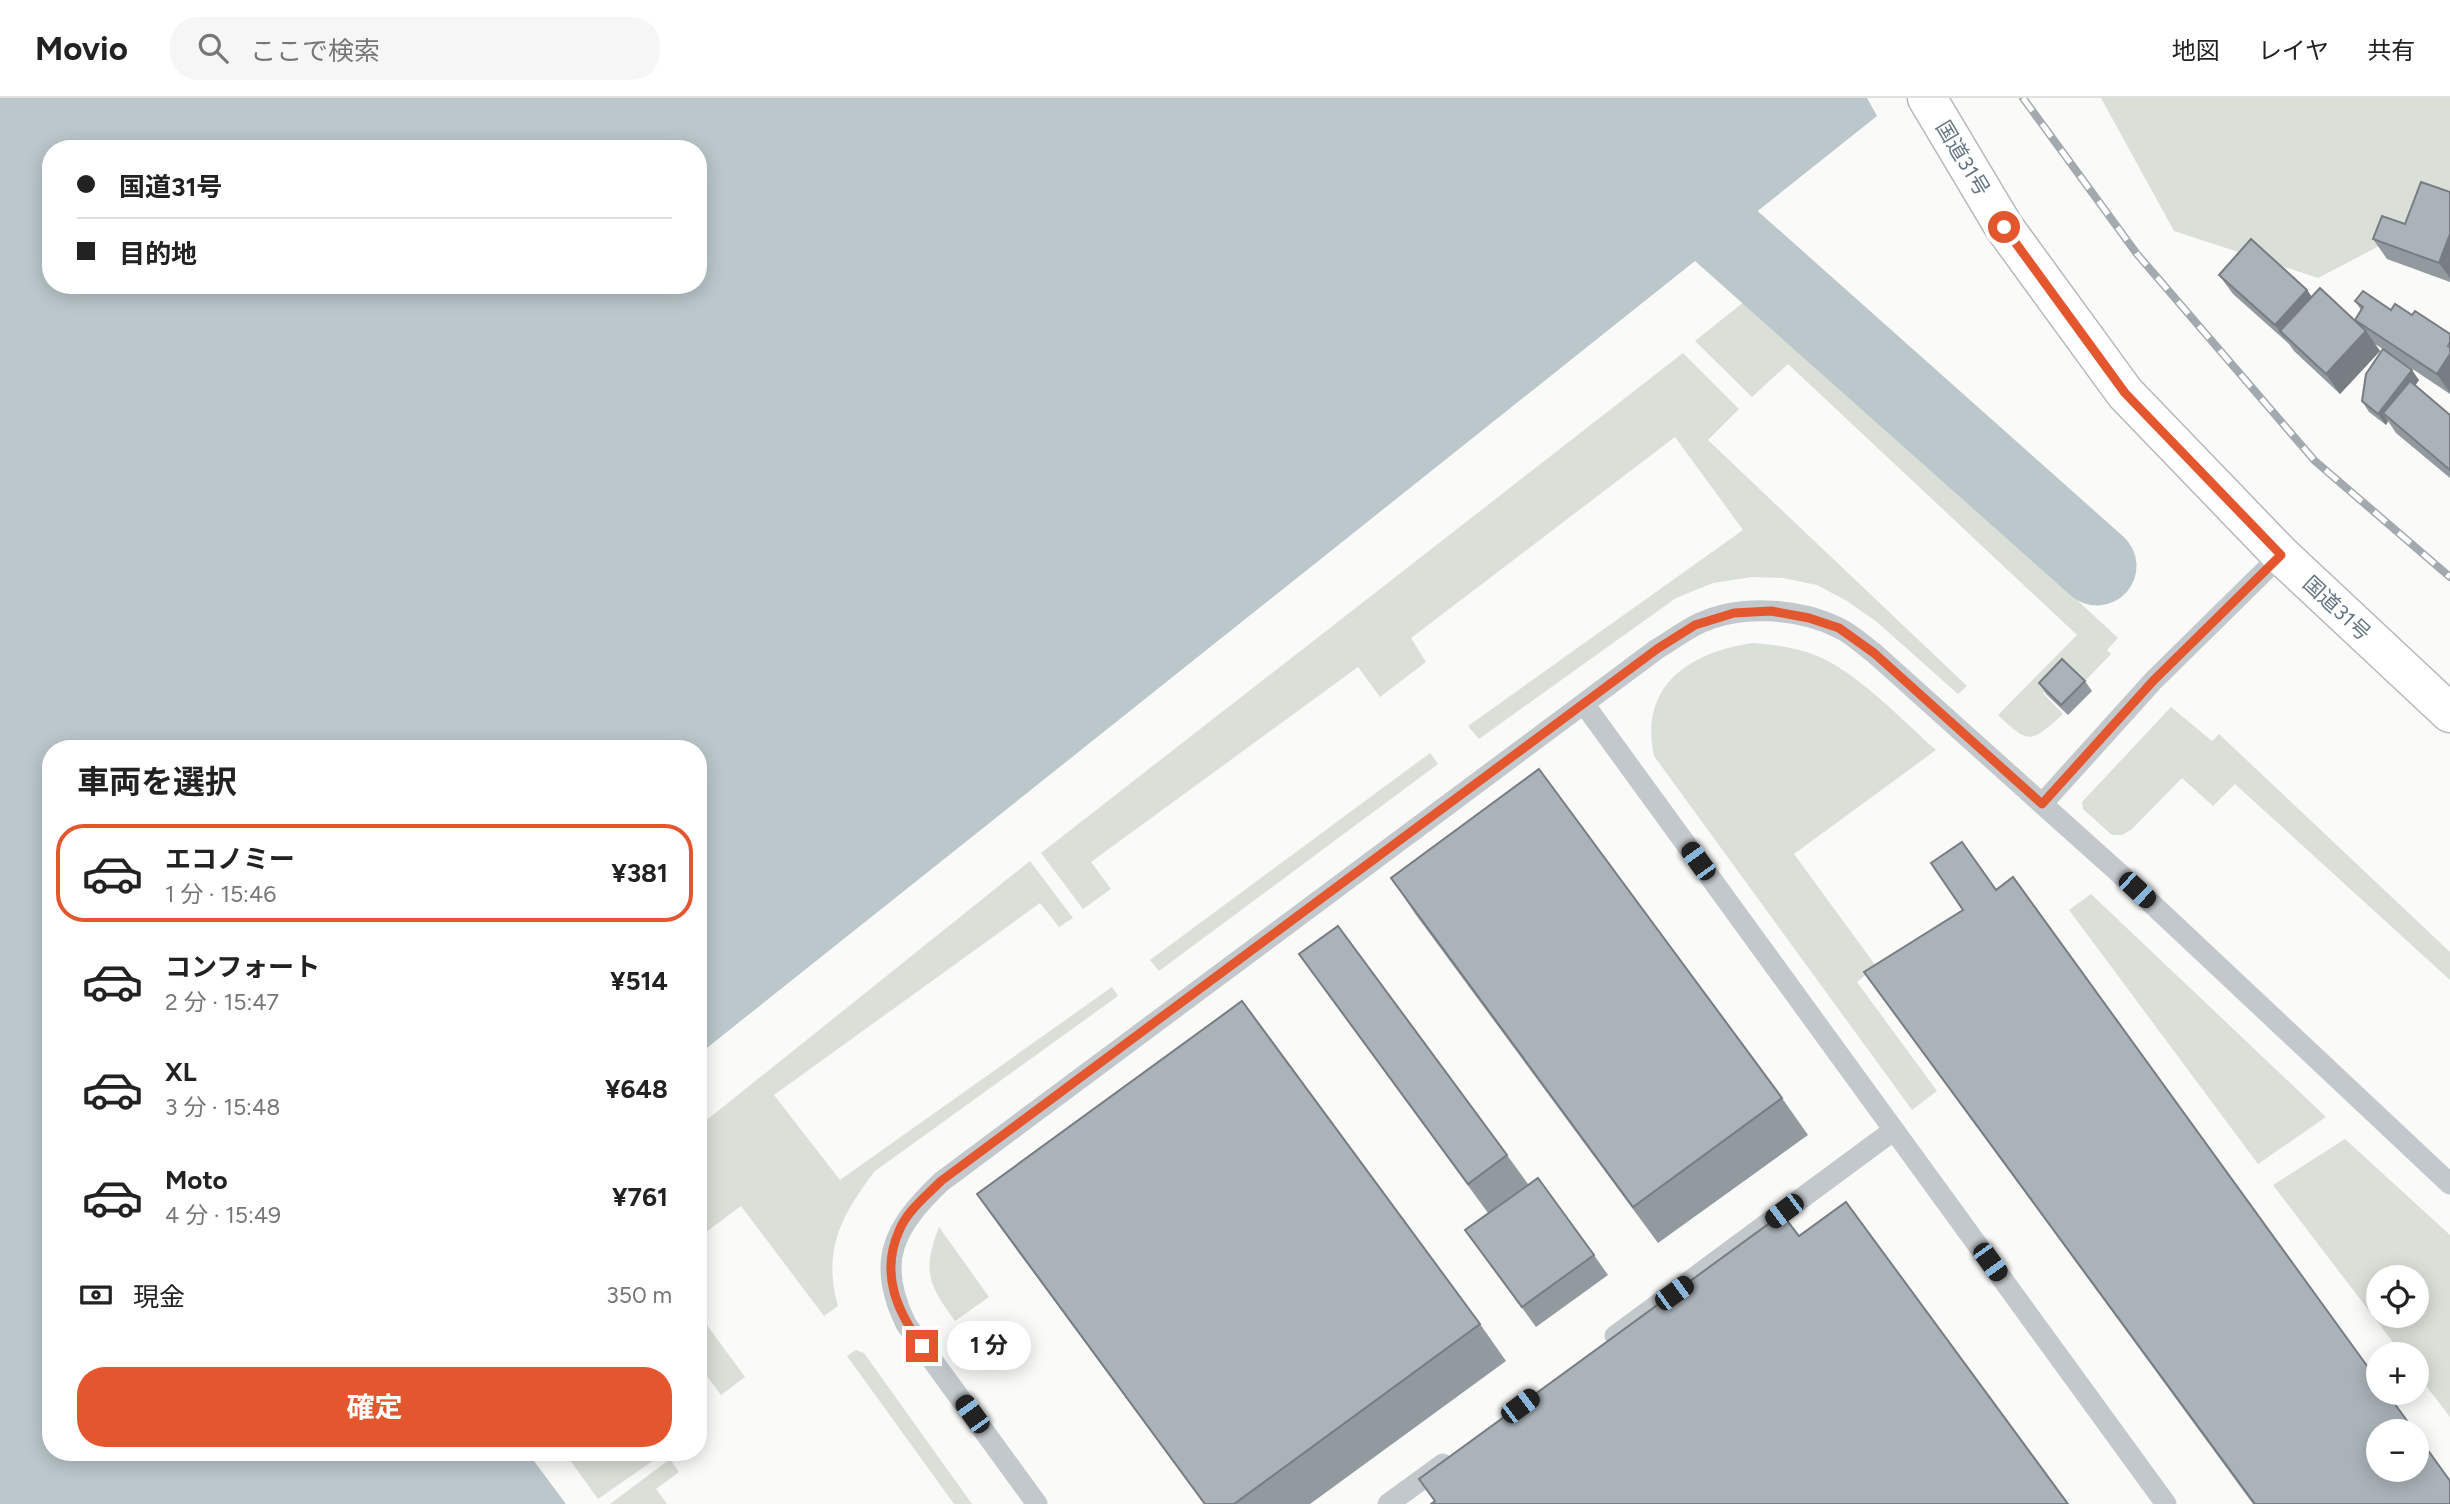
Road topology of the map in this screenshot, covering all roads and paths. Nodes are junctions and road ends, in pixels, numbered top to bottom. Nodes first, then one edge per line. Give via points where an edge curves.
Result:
1 (1927, 98) edge
2 (2281, 555) junction
3 (1584, 704) junction
4 (2450, 713) edge
5 (2042, 804) junction
6 (1894, 1130) junction
7 (2450, 1184) edge
8 (1602, 1346) edge
9 (1455, 1454) edge
10 (1037, 1504) edge
11 (1388, 1504) edge
12 (2166, 1504) edge

1 - 2 highway, 国道31号 via 2004,227 2125,393
2 - 4 highway, 国道31号
2 - 5 lane via 2153,681
3 - 5 lane via 1695,625 1747,612 1809,618 1839,628 1874,653
3 - 6 lane
3 - 10 lane via 941,1181 899,1230 890,1268 896,1304 906,1324
5 - 7 lane
6 - 8 lane
6 - 12 lane
9 - 11 lane

